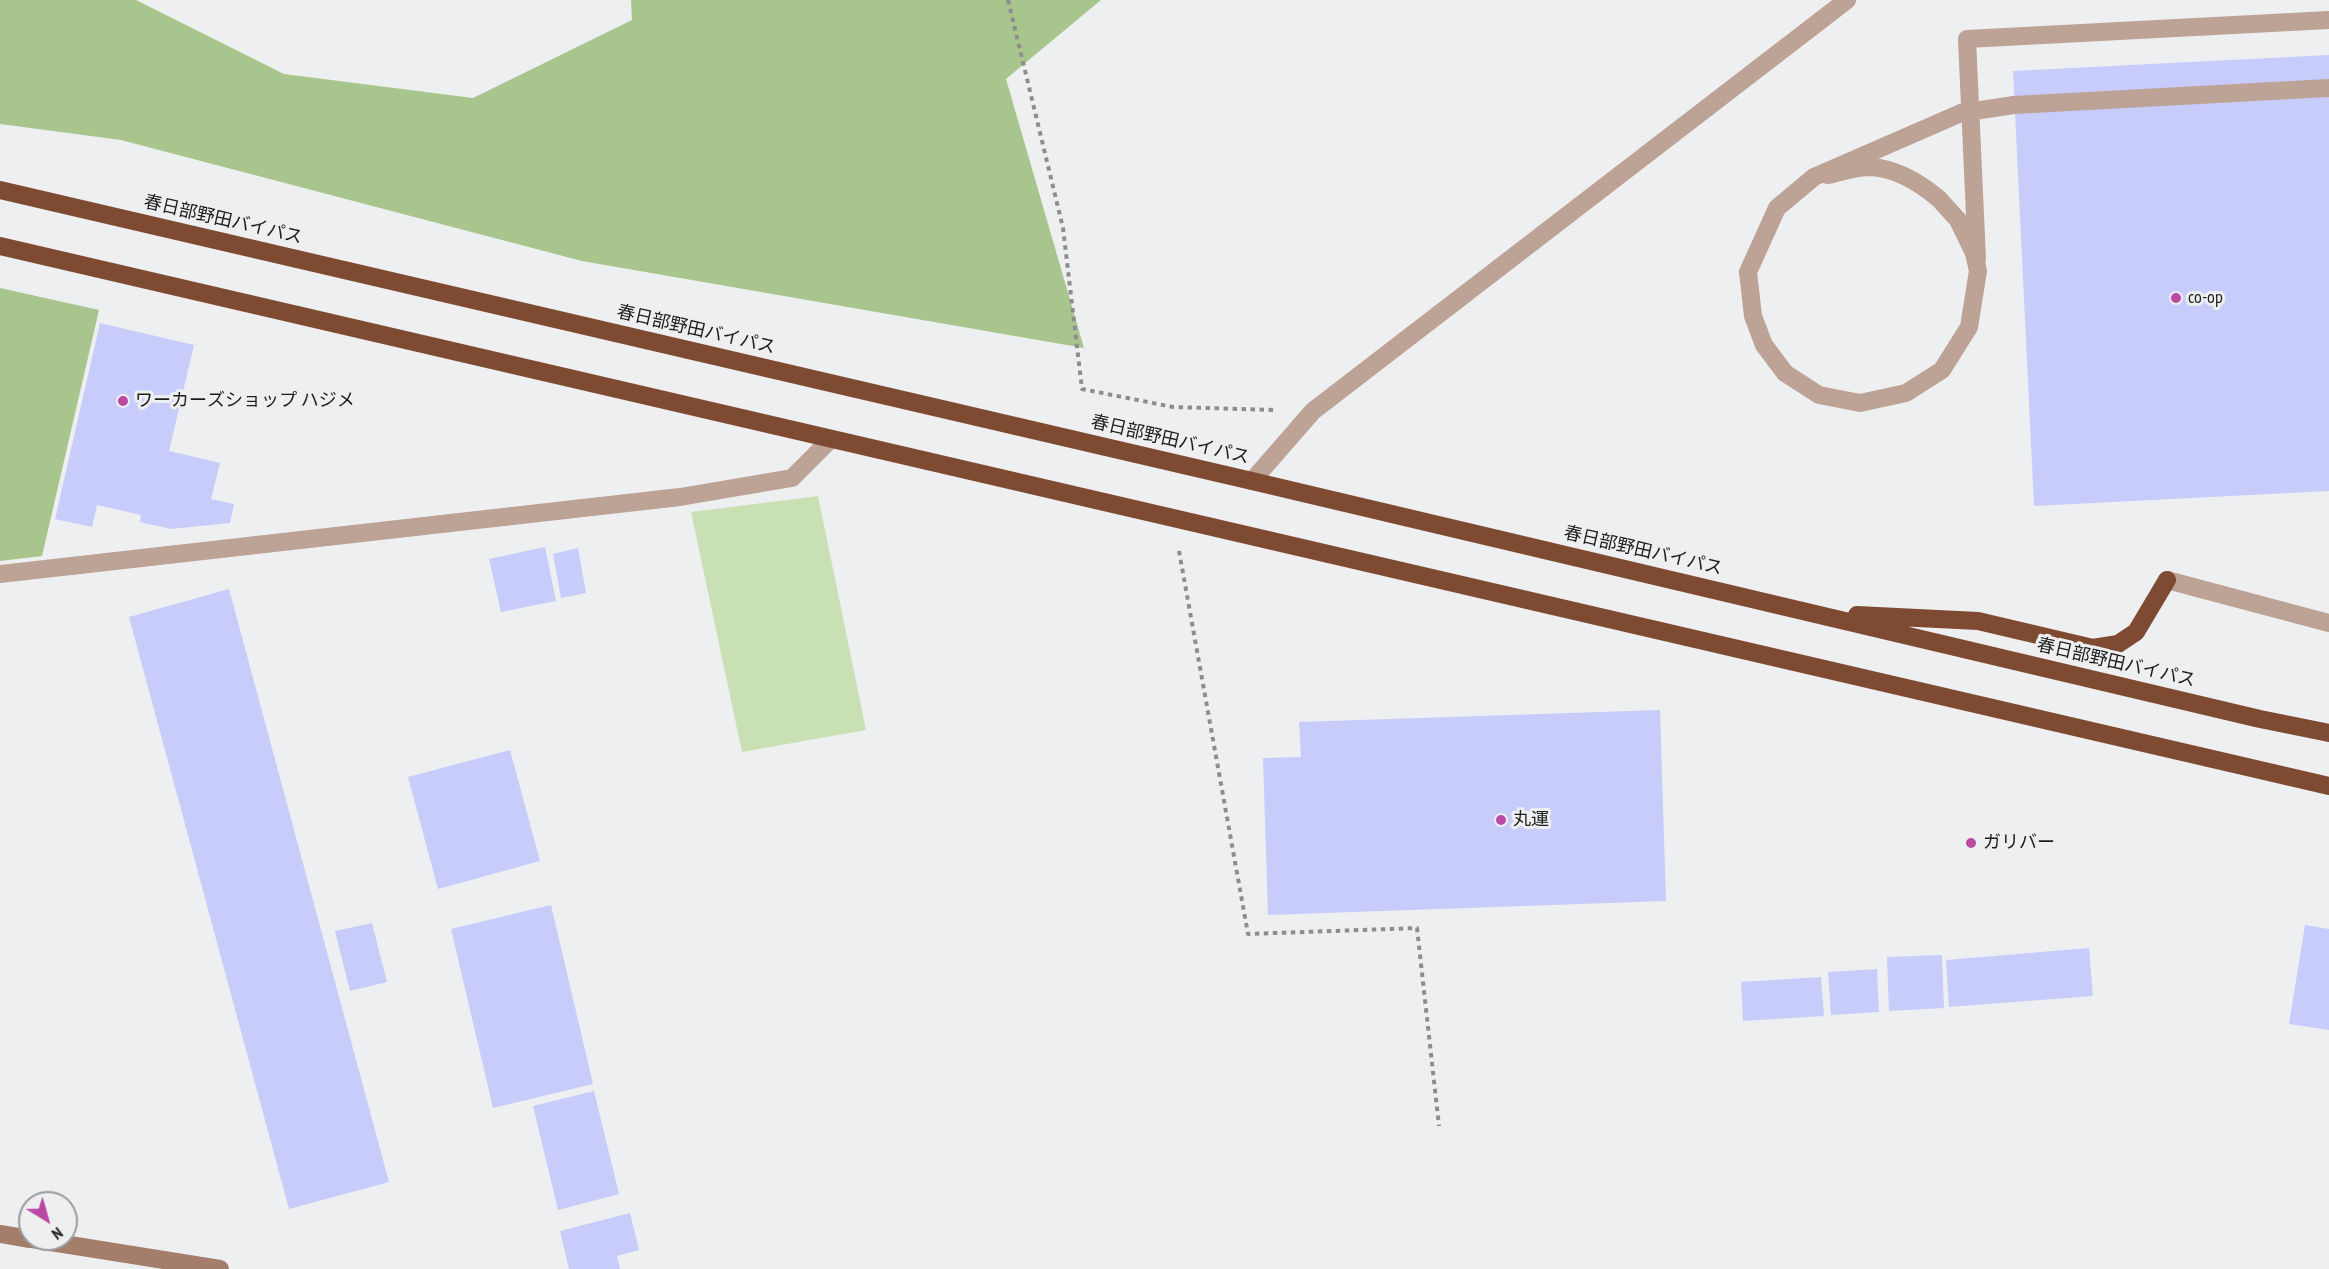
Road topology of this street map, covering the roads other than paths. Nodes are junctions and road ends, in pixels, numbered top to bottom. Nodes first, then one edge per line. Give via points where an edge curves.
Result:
1 (1847, 0) edge
2 (2329, 20) edge
3 (2329, 88) edge
4 (1814, 177) junction
5 (0, 190) edge
6 (0, 246) edge
7 (1977, 271) junction
8 (831, 439) junction
9 (1252, 481) junction
10 (0, 574) edge
11 (2167, 580) joint
12 (1813, 613) junction
13 (2329, 623) edge
14 (2329, 733) edge
15 (2329, 786) edge
16 (0, 1234) edge
17 (18, 1237) edge
18 (78, 1246) edge
19 (220, 1269) edge

1 - 9 street via 1313,411
2 - 7 street, bridge via 1967,39
3 - 4 street, bridge via 2014,105 1961,113
4 - 7 street, bridge via 1870,167 1902,175 1927,189 1958,220 1974,253
4 - 7 street, bridge via 1777,208 1748,272 1753,316 1764,345 1785,373 1819,395 1860,403 1906,393 1942,370 1969,327
5 - 9 highway, 春日部野田バイパス
6 - 8 highway
8 - 10 street via 792,478 681,496
8 - 15 highway
9 - 12 highway, 春日部野田バイパス
11 - 12 highway via 2136,633 2118,644 2093,648 1978,621
11 - 13 street
12 - 14 highway, 春日部野田バイパス
16 - 17 street
18 - 19 street

